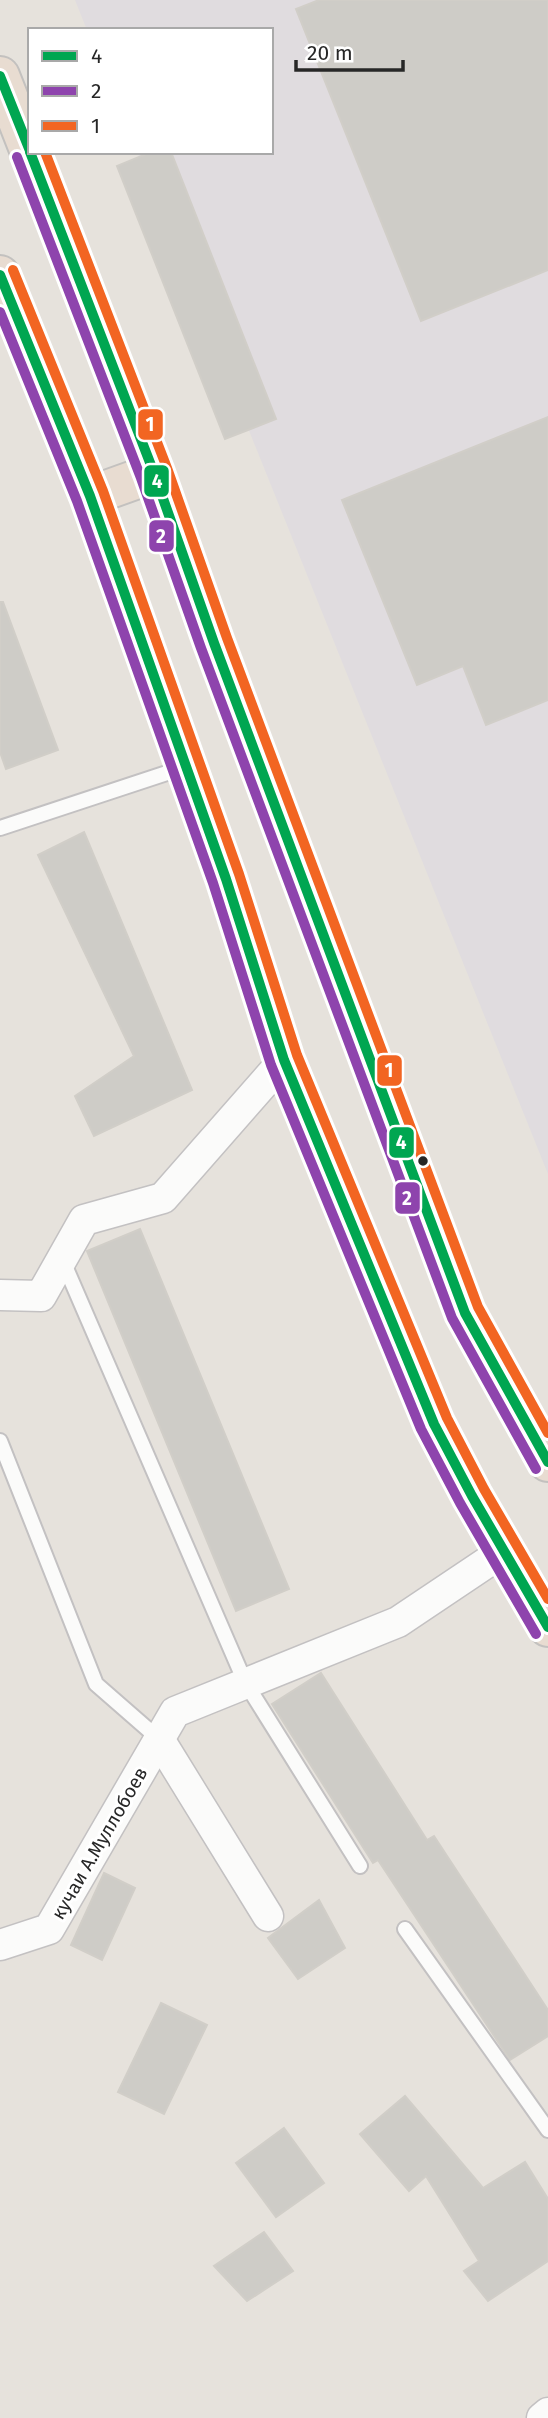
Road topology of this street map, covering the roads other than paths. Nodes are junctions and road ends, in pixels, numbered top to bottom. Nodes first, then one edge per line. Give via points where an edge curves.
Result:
1 (0, 76) edge
2 (28, 147) edge
3 (31, 154) edge
4 (3, 290) edge
5 (154, 473) junction
6 (90, 496) junction
7 (186, 766) junction
8 (0, 828) edge
9 (284, 1060) junction
10 (62, 1259) junction
11 (0, 1295) edge
12 (0, 1441) edge
13 (548, 1462) edge
14 (503, 1551) junction
15 (548, 1628) edge
16 (246, 1682) junction
17 (159, 1739) junction
18 (359, 1866) dead end
19 (268, 1916) dead end
20 (405, 1929) dead end
21 (0, 1945) edge
22 (548, 2130) edge
23 (548, 2413) edge
24 (542, 2418) edge

1 - 2 highway
3 - 5 highway
4 - 6 highway
5 - 6 highway
5 - 13 highway via 465,1313
6 - 7 highway
7 - 8 lane
7 - 9 highway
9 - 10 street via 163,1198 84,1220
9 - 14 highway via 434,1424
10 - 11 street via 41,1296
10 - 16 lane
12 - 17 lane via 96,1684
14 - 15 highway
14 - 16 street via 398,1622
16 - 17 street, кучаи А.Муллобоев via 175,1712
16 - 18 lane
17 - 19 street
17 - 21 street, кучаи А.Муллобоев via 49,1929
20 - 22 lane
23 - 24 street

